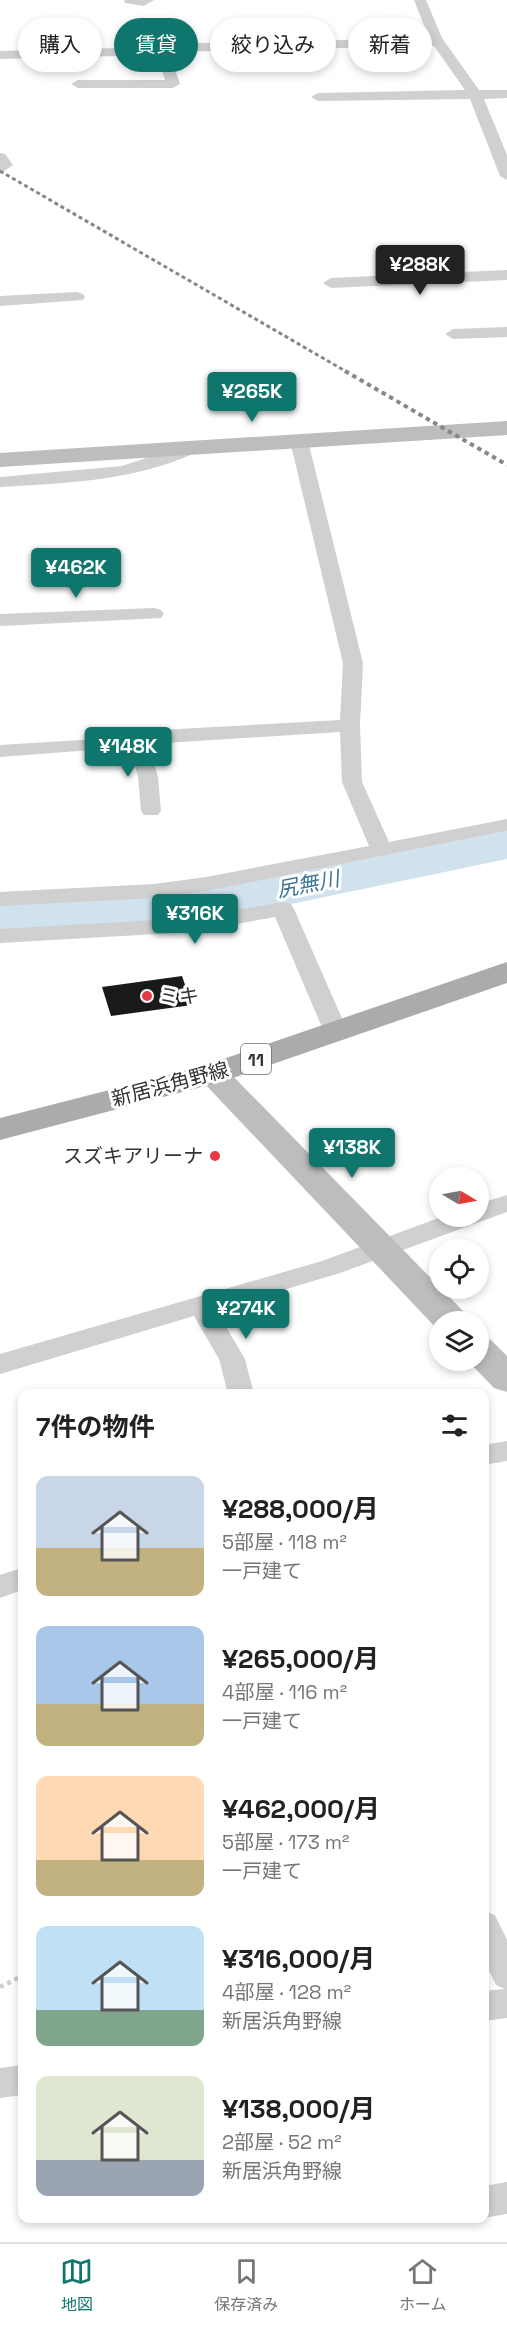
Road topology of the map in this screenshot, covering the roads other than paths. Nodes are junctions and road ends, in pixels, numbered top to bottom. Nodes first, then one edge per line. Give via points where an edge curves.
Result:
1 (130, 0) edge
2 (148, 0) edge
3 (420, 0) edge
4 (436, 42) junction
5 (198, 47) edge
6 (114, 52) edge
7 (0, 55) edge
8 (169, 72) edge
9 (78, 84) dead end
10 (475, 94) junction
11 (507, 94) edge
12 (318, 97) dead end
13 (507, 134) edge
14 (491, 135) junction
15 (0, 157) edge
16 (504, 160) edge
17 (0, 170) edge
18 (507, 176) edge
19 (507, 275) edge
20 (331, 283) dead end
21 (77, 297) dead end
22 (0, 300) edge
23 (507, 332) edge
24 (453, 334) dead end
25 (507, 428) edge
26 (299, 441) junction
27 (191, 448) junction
28 (0, 460) edge
29 (0, 482) edge
30 (154, 614) dead end
31 (0, 620) edge
32 (350, 725) junction
33 (138, 740) junction
34 (0, 751) edge
35 (151, 811) dead end
36 (507, 825) edge
37 (381, 849) junction
38 (0, 899) edge
39 (0, 936) edge
40 (507, 972) edge
41 (336, 1032) junction
42 (213, 1074) junction
43 (0, 1129) edge
44 (507, 1203) edge
45 (489, 1210) edge
46 (443, 1227) edge
47 (383, 1250) junction
48 (202, 1307) junction
49 (441, 1311) edge
50 (489, 1360) edge
51 (0, 1364) edge
52 (507, 1379) edge
53 (241, 1389) edge
54 (507, 1451) edge
55 (489, 1454) edge
56 (18, 1580) edge
57 (0, 1587) edge
58 (489, 1936) edge
59 (507, 1975) edge
60 (507, 2003) edge
61 (489, 2005) edge
62 (18, 2081) edge
63 (0, 2083) edge
64 (507, 2198) edge
65 (489, 2201) edge

1 - 2 street
3 - 4 street
4 - 5 street
4 - 10 street
6 - 7 street
8 - 9 street via 173,84
10 - 11 street
10 - 12 street
10 - 14 street
13 - 14 street
14 - 16 street
15 - 17 street via 6,165
16 - 18 street
19 - 20 street
21 - 22 street
23 - 24 street
25 - 26 street
26 - 27 street
26 - 32 street via 353,663
27 - 28 street
27 - 29 street via 141,467
30 - 31 street
32 - 33 street
32 - 37 street via 352,782
33 - 34 street
33 - 35 street via 148,777
36 - 37 street
37 - 38 street via 154,891
39 - 41 street via 192,925 283,909
40 - 41 main road, 新居浜角野線 / 11
41 - 42 main road, 新居浜角野線 / 11
42 - 43 main road, 新居浜角野線 / 11
42 - 47 street
44 - 45 street
46 - 47 street
47 - 48 street
47 - 49 street
48 - 51 street
48 - 53 street via 232,1359
50 - 52 street
54 - 55 street
56 - 57 street
58 - 59 street
60 - 61 street
62 - 63 street
64 - 65 street

